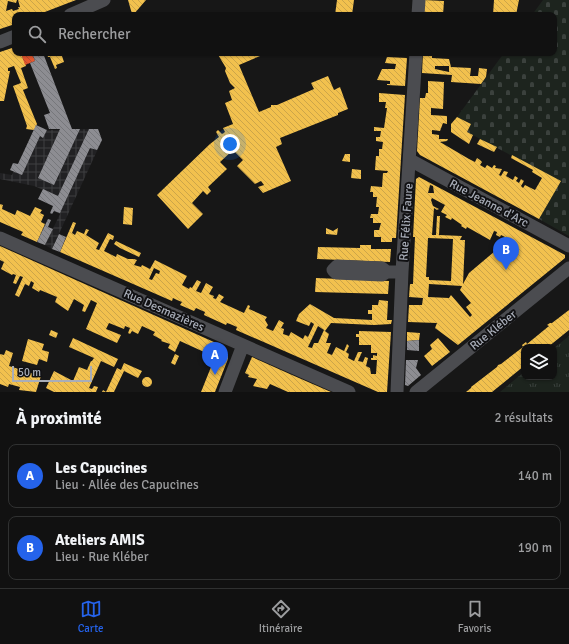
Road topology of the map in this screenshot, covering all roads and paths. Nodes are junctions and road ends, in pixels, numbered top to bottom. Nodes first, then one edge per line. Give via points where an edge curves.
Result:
1 (104, 0) edge
2 (419, 0) edge
3 (77, 12) edge
4 (418, 12) edge
5 (12, 37) edge
6 (0, 42) edge
7 (416, 56) edge
8 (410, 160) junction
9 (0, 238) edge
10 (569, 246) edge
11 (569, 268) edge
12 (387, 272) dead end
13 (402, 272) junction
14 (243, 345) junction
15 (225, 392) edge
16 (349, 392) edge
17 (397, 392) edge
18 (416, 392) edge

1 - 3 street
2 - 4 street
5 - 6 street
7 - 8 street, Rue Félix Faure
8 - 10 street, Rue Jeanne d'Arc
8 - 13 street, Rue Félix Faure
9 - 14 street, Rue Desmazières
11 - 18 street, Rue Kléber
12 - 13 street
13 - 17 street, Rue Félix Faure
14 - 15 street
14 - 16 street, Rue Desmazières

